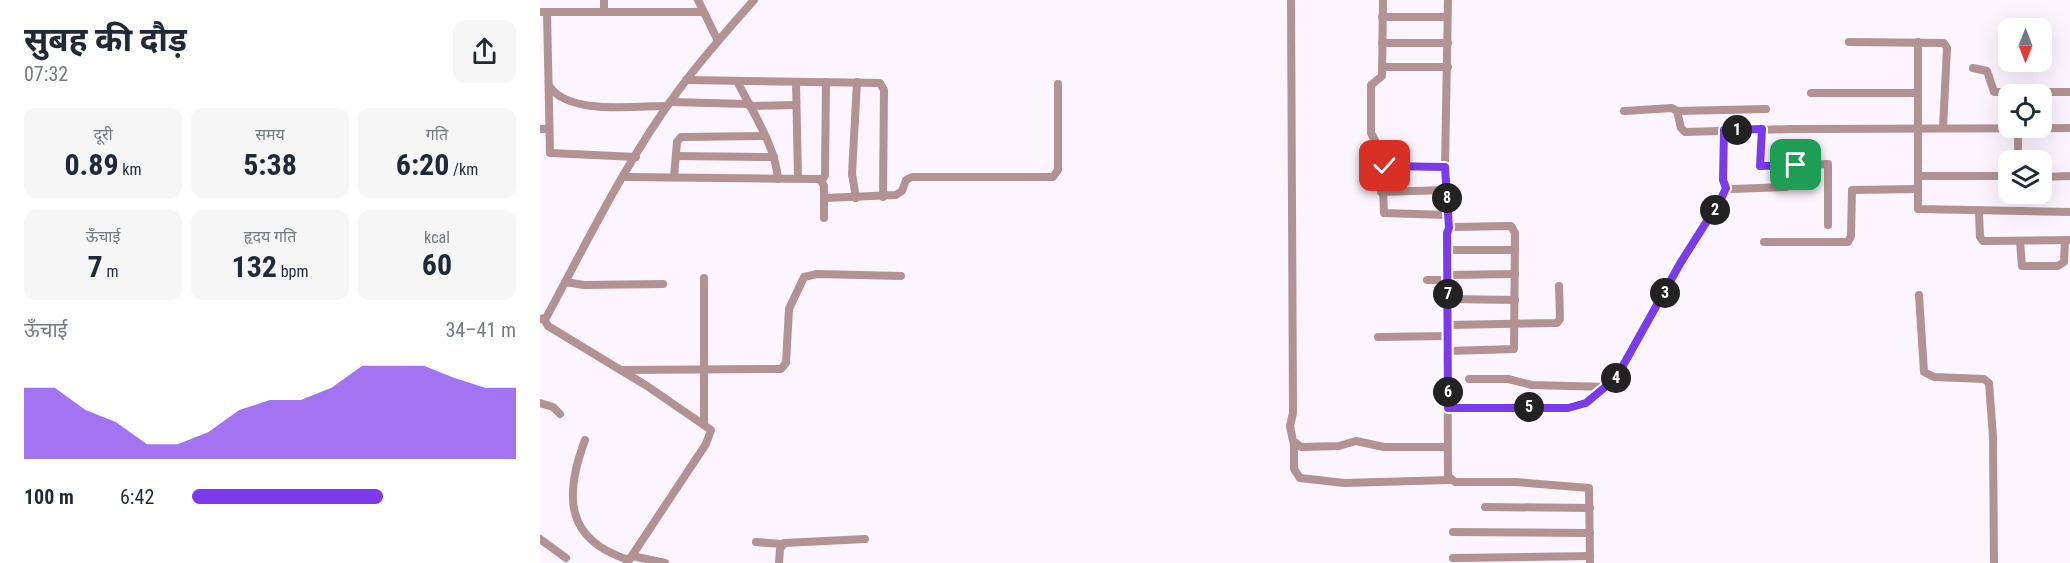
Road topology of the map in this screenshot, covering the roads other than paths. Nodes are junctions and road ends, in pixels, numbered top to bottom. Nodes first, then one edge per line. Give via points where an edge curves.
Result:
1 (604, 0) edge
2 (698, 0) edge
3 (754, 0) edge
4 (1292, 0) edge
5 (1383, 0) edge
6 (1448, 0) edge
7 (543, 12) edge
8 (604, 12) junction
9 (703, 12) junction
10 (1382, 17) junction
11 (1448, 17) junction
12 (718, 41) junction
13 (1849, 42) dead end
14 (1918, 42) junction
15 (1448, 43) junction
16 (1382, 44) junction
17 (544, 55) edge
18 (1382, 67) junction
19 (1448, 67) junction
20 (1973, 68) dead end
21 (686, 80) junction
22 (738, 82) junction
23 (796, 82) junction
24 (826, 82) junction
25 (857, 82) junction
26 (1058, 84) dead end
27 (550, 87) junction
28 (2070, 92) edge
29 (1811, 93) dead end
30 (1918, 93) junction
31 (669, 104) junction
32 (749, 105) junction
33 (796, 105) junction
34 (1766, 109) dead end
35 (1624, 111) dead end
36 (1677, 111) junction
37 (1919, 128) junction
38 (1943, 128) junction
39 (1998, 128) edge
40 (540, 129) edge
41 (549, 129) junction
42 (1762, 129) junction
43 (2052, 129) edge
44 (2070, 129) edge
45 (1724, 130) junction
46 (765, 136) junction
47 (676, 156) junction
48 (636, 157) junction
49 (774, 157) junction
50 (1382, 165) junction
51 (1445, 167) junction
52 (2070, 176) edge
53 (624, 177) junction
54 (674, 177) junction
55 (1918, 177) junction
56 (1998, 177) edge
57 (2052, 177) edge
58 (798, 178) junction
59 (778, 179) junction
60 (822, 181) junction
61 (1786, 187) dead end
62 (1726, 188) junction
63 (1918, 189) junction
64 (1447, 190) junction
65 (1381, 192) junction
66 (883, 197) junction
67 (824, 198) junction
68 (856, 198) junction
69 (1979, 212) junction
70 (2070, 212) edge
71 (1447, 215) junction
72 (825, 218) dead end
73 (1828, 225) dead end
74 (1449, 228) junction
75 (2068, 240) edge
76 (1764, 242) dead end
77 (2020, 242) junction
78 (1448, 250) junction
79 (1515, 250) junction
80 (1515, 274) junction
81 (901, 276) dead end
82 (1448, 277) junction
83 (705, 278) dead end
84 (1427, 280) dead end
85 (565, 282) junction
86 (663, 284) dead end
87 (1559, 286) dead end
88 (1919, 295) dead end
89 (1448, 299) junction
90 (1515, 300) junction
91 (542, 321) edge
92 (1515, 324) junction
93 (1448, 325) junction
94 (1448, 336) junction
95 (1378, 337) dead end
96 (1448, 351) junction
97 (621, 370) junction
98 (704, 370) junction
99 (1468, 379) dead end
100 (1608, 387) junction
101 (540, 403) edge
102 (1448, 408) junction
103 (560, 414) dead end
104 (704, 423) junction
105 (585, 440) dead end
106 (1294, 444) junction
107 (1447, 447) junction
108 (1450, 480) junction
109 (1485, 507) dead end
110 (1590, 508) junction
111 (1453, 532) dead end
112 (1590, 533) junction
113 (865, 538) dead end
114 (540, 539) edge
115 (756, 542) dead end
116 (783, 544) junction
117 (566, 558) dead end
118 (1453, 558) dead end
119 (629, 560) edge
120 (1590, 560) edge
121 (665, 563) edge
122 (779, 563) edge
123 (1994, 563) edge

1 - 8 street
2 - 9 street
3 - 12 street
4 - 106 street via 1290,426
5 - 10 street
6 - 11 street
7 - 8 street
7 - 17 street
8 - 9 street
9 - 12 street
10 - 11 street
10 - 16 street
11 - 15 street
12 - 21 street
13 - 14 street
14 - 30 street
14 - 38 street via 1946,45
15 - 16 street
15 - 19 street
16 - 18 street
17 - 27 street
18 - 19 street
18 - 50 street via 1382,78 1371,85 1371,136 1379,148
19 - 51 street
20 - 28 street via 1987,71 1994,92
21 - 22 street
21 - 31 street
22 - 23 street
22 - 32 street
23 - 24 street
23 - 33 street
24 - 25 street
24 - 60 street
25 - 66 street via 876,82 884,88
25 - 68 street via 852,174
26 - 66 street via 1058,170 1053,177 912,177 900,193
27 - 31 street via 561,99 579,105
27 - 41 street
29 - 30 street
30 - 37 street
31 - 32 street
31 - 48 street
32 - 33 street
32 - 46 street
33 - 58 street
34 - 36 street
35 - 36 street
36 - 45 street via 1685,132
37 - 38 street
37 - 42 street
37 - 55 street
38 - 39 street
40 - 41 street
41 - 48 street via 552,154
42 - 45 street
42 - 73 street via 1760,166 1828,164
43 - 44 street
45 - 62 street
46 - 47 street via 682,136
46 - 49 street
47 - 49 street
47 - 54 street
48 - 53 street
49 - 59 street
50 - 51 street
50 - 65 street
51 - 64 street
52 - 57 street
53 - 54 street
53 - 85 street
54 - 59 street
55 - 56 street
55 - 63 street
58 - 59 street
58 - 60 street
60 - 67 street
61 - 62 street
62 - 100 street
63 - 69 street via 1917,206 1921,211
63 - 76 street via 1852,190 1848,242
64 - 65 street
64 - 71 street
65 - 71 street via 1385,213
66 - 68 street
67 - 68 street
67 - 72 street
69 - 70 street
69 - 77 street via 1981,240
71 - 74 street
74 - 78 street
74 - 79 street via 1511,226
75 - 77 street
75 - 77 street via 2065,260 2058,266 2022,266
78 - 79 street
78 - 82 street
79 - 80 street
80 - 82 street
80 - 90 street
81 - 98 street via 804,277 789,309 784,368
82 - 84 street
82 - 89 street
83 - 98 street
85 - 86 street
85 - 91 street
87 - 92 street via 1558,322
88 - 123 street via 1924,372 1934,377 1984,379 1989,383
89 - 90 street
89 - 93 street
90 - 92 street
91 - 97 street
92 - 93 street
92 - 96 street via 1512,350
93 - 94 street
94 - 95 street
94 - 96 street
96 - 102 street
97 - 98 street
97 - 104 street
98 - 104 street
99 - 100 street
100 - 102 street via 1574,407
101 - 103 street
102 - 107 street
104 - 119 street via 712,432 706,444
105 - 119 street via 575,485 578,525 593,544
106 - 107 street via 1334,447 1359,441 1390,448
106 - 108 street via 1294,469 1300,478 1344,483
107 - 108 street
108 - 110 street via 1584,486 1590,490
109 - 110 street
110 - 112 street
111 - 112 street
112 - 120 street
113 - 116 street
114 - 117 street
115 - 116 street
116 - 122 street
118 - 120 street
119 - 121 street

